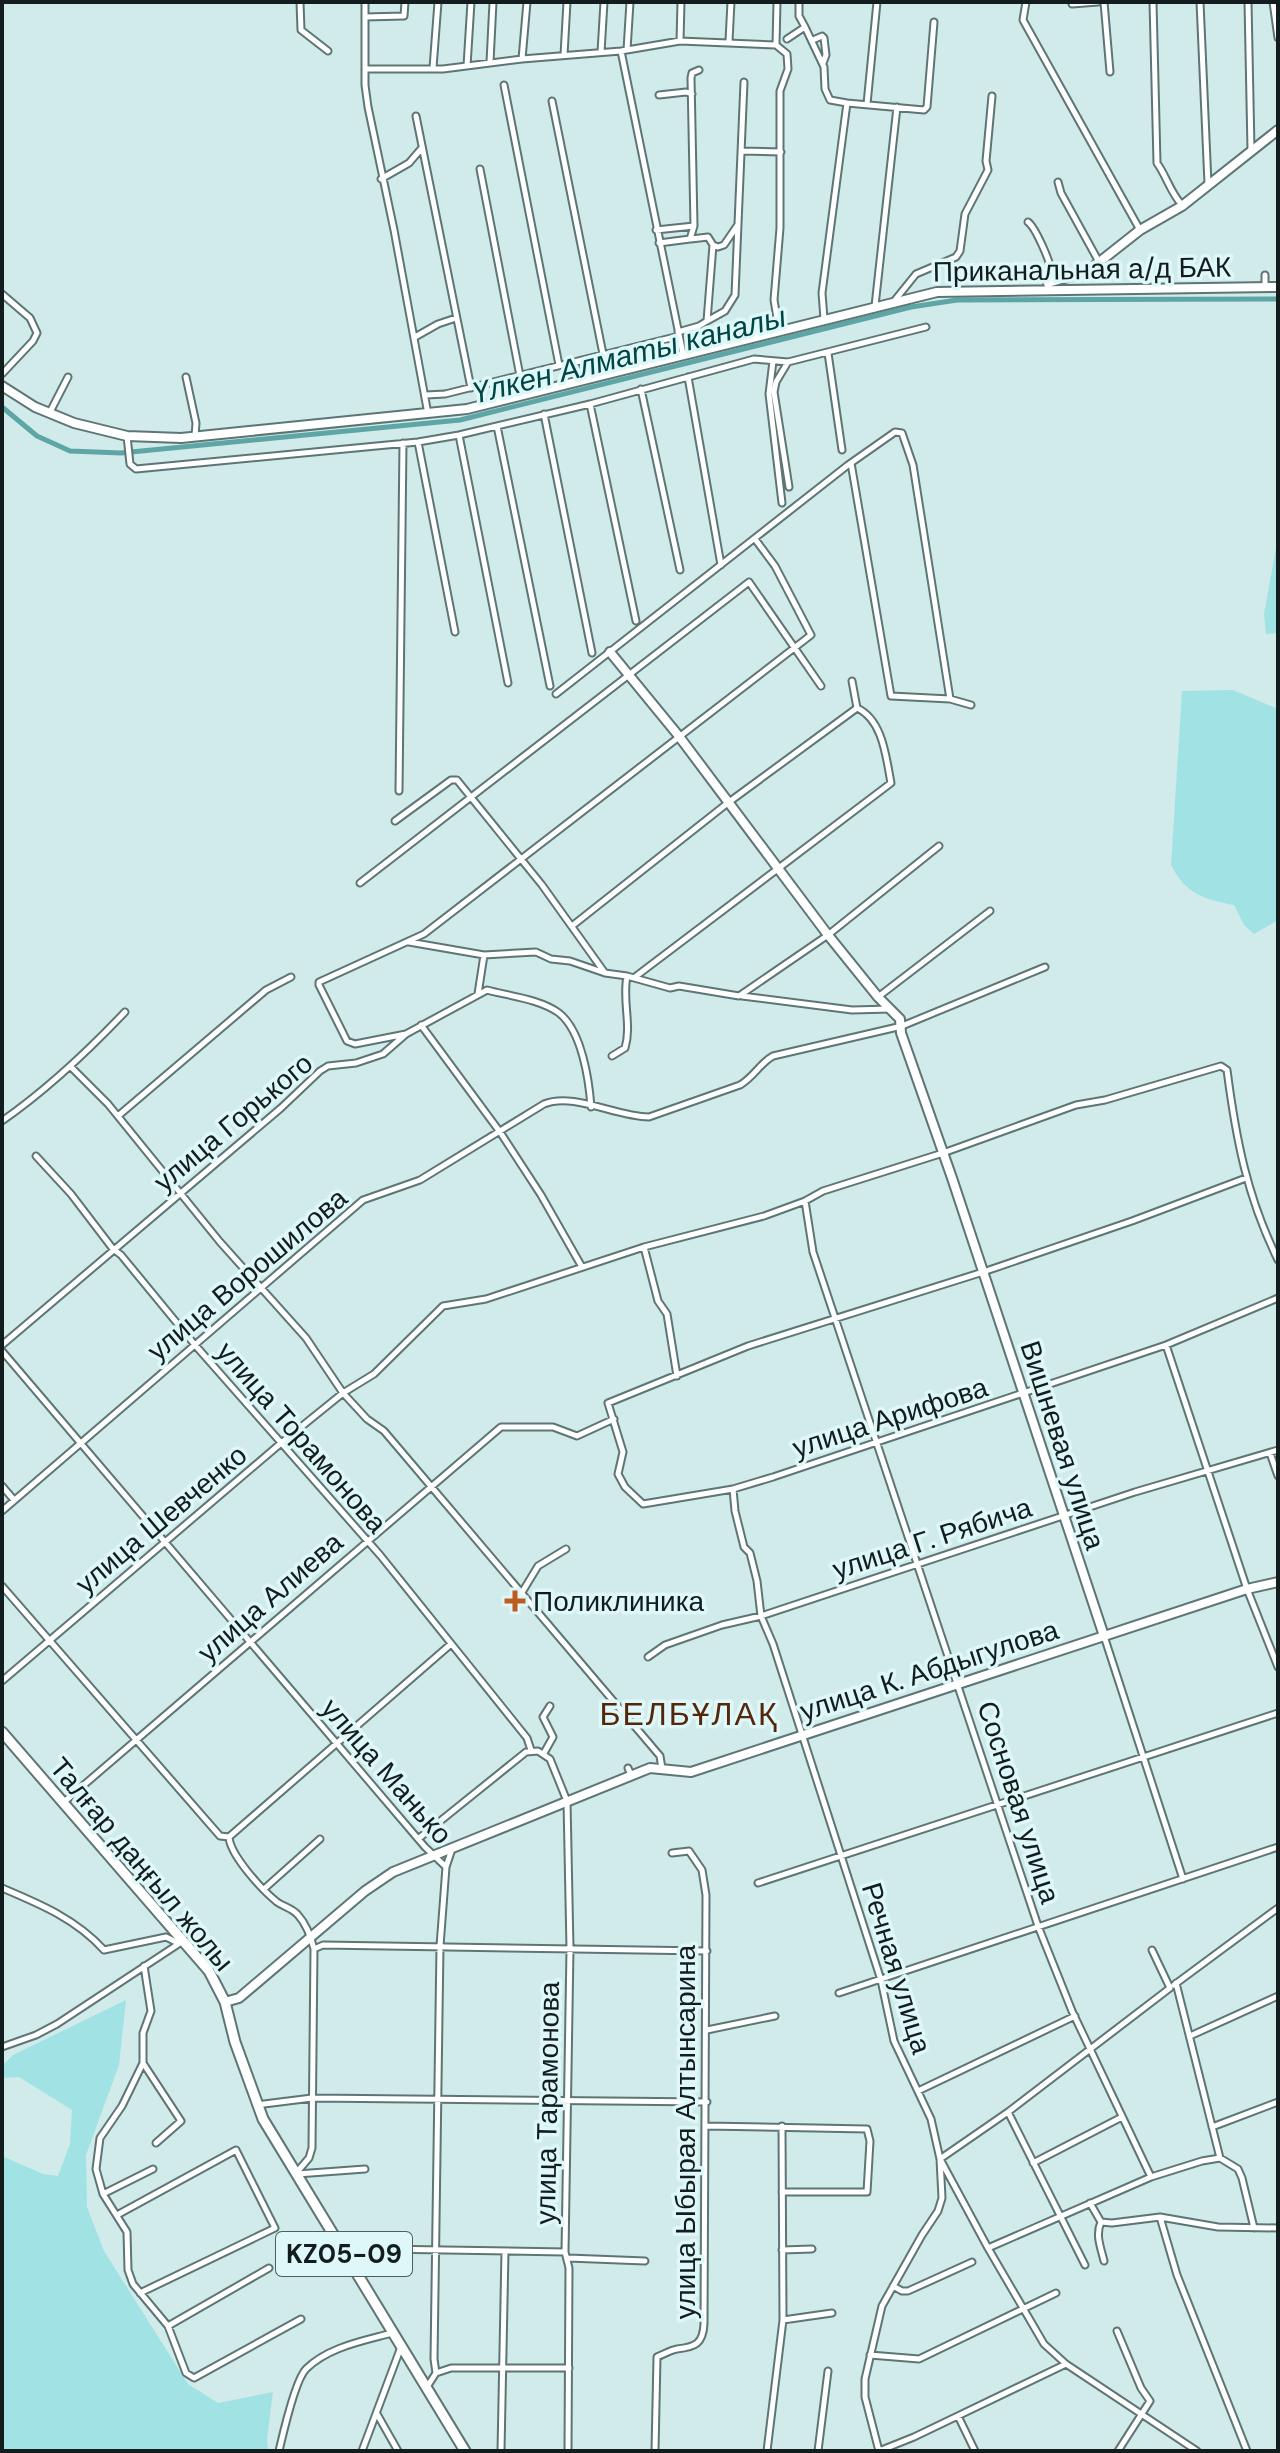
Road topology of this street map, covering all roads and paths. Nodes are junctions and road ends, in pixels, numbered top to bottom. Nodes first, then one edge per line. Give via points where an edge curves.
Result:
1 (300, 2) edge
2 (365, 2) edge
3 (405, 2) edge
4 (438, 2) edge
5 (471, 2) edge
6 (493, 2) edge
7 (527, 2) edge
8 (567, 2) edge
9 (604, 2) edge
10 (630, 2) edge
11 (681, 2) edge
12 (731, 2) edge
13 (777, 2) edge
14 (799, 2) edge
15 (877, 2) edge
16 (1026, 2) edge
17 (1101, 2) edge
18 (1153, 2) edge
19 (1200, 2) edge
20 (1248, 2) edge
21 (1273, 2) edge
22 (1072, 4) dead end
23 (365, 17) junction
24 (934, 22) dead end
25 (805, 27) junction
26 (1278, 38) edge
27 (787, 39) dead end
28 (813, 40) junction
29 (680, 41) junction
30 (729, 41) junction
31 (776, 45) junction
32 (328, 51) dead end
33 (624, 51) junction
34 (601, 52) junction
35 (564, 55) junction
36 (522, 59) junction
37 (490, 62) junction
38 (823, 64) junction
39 (467, 66) junction
40 (433, 68) junction
41 (365, 69) junction
42 (699, 70) dead end
43 (1110, 72) dead end
44 (744, 82) dead end
45 (504, 85) dead end
46 (692, 94) junction
47 (659, 95) dead end
48 (992, 96) dead end
49 (552, 101) dead end
50 (847, 103) junction
51 (867, 104) junction
52 (897, 107) junction
53 (416, 116) dead end
54 (1278, 130) edge
55 (422, 147) junction
56 (741, 151) junction
57 (1251, 151) junction
58 (781, 152) junction
59 (480, 169) dead end
60 (381, 179) junction
61 (1058, 182) dead end
62 (1208, 184) junction
63 (1183, 205) junction
64 (1028, 222) dead end
65 (737, 225) junction
66 (694, 226) junction
67 (656, 230) junction
68 (1140, 230) junction
69 (690, 239) junction
70 (659, 243) junction
71 (713, 245) junction
72 (1099, 262) junction
73 (1265, 275) dead end
74 (1047, 287) junction
75 (1265, 287) junction
76 (1278, 287) edge
77 (2, 294) edge
78 (895, 300) junction
79 (875, 306) junction
80 (456, 318) junction
81 (824, 319) junction
82 (707, 321) junction
83 (926, 327) dead end
84 (779, 330) junction
85 (679, 334) junction
86 (415, 337) junction
87 (828, 353) junction
88 (603, 354) junction
89 (683, 354) junction
90 (582, 360) junction
91 (773, 361) junction
92 (788, 362) junction
93 (559, 365) junction
94 (3, 371) edge
95 (520, 376) junction
96 (68, 377) dead end
97 (186, 377) dead end
98 (688, 377) junction
99 (585, 379) junction
100 (2, 386) edge
101 (471, 388) junction
102 (641, 389) junction
103 (426, 395) junction
104 (590, 404) junction
105 (50, 413) junction
106 (428, 414) junction
107 (544, 414) junction
108 (497, 426) junction
109 (459, 435) junction
110 (195, 437) junction
111 (128, 441) junction
112 (418, 442) junction
113 (403, 443) junction
114 (842, 450) dead end
115 (851, 463) junction
116 (789, 487) dead end
117 (782, 503) dead end
118 (755, 539) junction
119 (721, 566) junction
120 (680, 570) dead end
121 (636, 621) dead end
122 (455, 632) dead end
123 (795, 645) junction
124 (610, 652) junction
125 (592, 653) dead end
126 (629, 675) junction
127 (852, 681) dead end
128 (508, 683) dead end
129 (550, 686) dead end
130 (821, 686) dead end
131 (556, 694) dead end
132 (950, 699) junction
133 (971, 705) dead end
134 (857, 708) junction
135 (678, 735) junction
136 (399, 791) dead end
137 (469, 797) junction
138 (729, 802) junction
139 (395, 821) dead end
140 (939, 846) dead end
141 (520, 861) junction
142 (780, 869) junction
143 (360, 883) dead end
144 (990, 911) dead end
145 (572, 926) junction
146 (828, 935) junction
147 (408, 942) junction
148 (484, 955) junction
149 (1045, 967) dead end
150 (605, 973) junction
151 (627, 976) junction
152 (291, 977) dead end
153 (635, 977) junction
154 (478, 995) junction
155 (739, 996) junction
156 (878, 997) junction
157 (892, 1009) junction
158 (125, 1012) dead end
159 (421, 1025) junction
160 (902, 1026) junction
161 (406, 1034) junction
162 (612, 1056) dead end
163 (71, 1067) junction
164 (591, 1107) junction
165 (118, 1116) junction
166 (2, 1121) edge
167 (500, 1132) junction
168 (943, 1153) junction
169 (36, 1156) dead end
170 (1246, 1178) junction
171 (180, 1192) junction
172 (805, 1201) junction
173 (644, 1247) junction
174 (113, 1249) junction
175 (1278, 1260) edge
176 (582, 1267) junction
177 (983, 1272) junction
178 (263, 1287) junction
179 (1278, 1298) edge
180 (837, 1320) junction
181 (2, 1345) edge
182 (195, 1345) junction
183 (1166, 1345) junction
184 (2, 1351) edge
185 (677, 1376) junction
186 (343, 1393) junction
187 (1022, 1394) junction
188 (614, 1419) junction
189 (878, 1442) junction
190 (81, 1443) junction
191 (280, 1444) junction
192 (1278, 1450) edge
193 (1270, 1453) junction
194 (1207, 1470) junction
195 (1278, 1476) edge
196 (2, 1486) edge
197 (429, 1487) junction
198 (733, 1489) junction
199 (14, 1500) junction
200 (2, 1511) edge
201 (1063, 1515) junction
202 (165, 1541) junction
203 (367, 1541) junction
204 (566, 1549) dead end
205 (918, 1563) junction
206 (1278, 1582) edge
207 (2, 1586) edge
208 (1247, 1589) junction
209 (521, 1594) junction
210 (761, 1616) junction
211 (1104, 1636) junction
212 (49, 1641) junction
213 (250, 1641) junction
214 (451, 1644) junction
215 (648, 1657) dead end
216 (1278, 1667) edge
217 (2, 1681) edge
218 (959, 1684) junction
219 (550, 1706) dead end
220 (1278, 1713) edge
221 (2, 1732) edge
222 (802, 1736) junction
223 (135, 1740) junction
224 (336, 1744) junction
225 (531, 1750) junction
226 (543, 1754) junction
227 (1144, 1757) junction
228 (662, 1769) junction
229 (567, 1801) junction
230 (63, 1803) junction
231 (998, 1805) junction
232 (229, 1837) junction
233 (320, 1839) dead end
234 (418, 1839) junction
235 (1278, 1847) edge
236 (452, 1848) junction
237 (672, 1853) dead end
238 (434, 1856) junction
239 (842, 1857) junction
240 (446, 1867) junction
241 (1183, 1879) junction
242 (758, 1883) dead end
243 (2, 1888) edge
244 (264, 1889) junction
245 (1278, 1908) edge
246 (1038, 1926) junction
247 (311, 1937) junction
248 (181, 1942) junction
249 (440, 1946) junction
250 (314, 1949) junction
251 (570, 1949) junction
252 (1152, 1950) dead end
253 (707, 1951) junction
254 (144, 1966) junction
255 (881, 1980) junction
256 (1173, 1986) junction
257 (839, 1993) dead end
258 (1278, 1996) edge
259 (225, 2002) junction
260 (775, 2016) dead end
261 (1075, 2016) junction
262 (707, 2030) junction
263 (1190, 2036) junction
264 (2, 2047) edge
265 (1090, 2048) junction
266 (143, 2063) junction
267 (918, 2091) junction
268 (312, 2098) junction
269 (438, 2098) junction
270 (567, 2100) junction
271 (707, 2102) junction
272 (1278, 2102) edge
273 (256, 2105) junction
274 (1008, 2112) junction
275 (1122, 2117) junction
276 (706, 2126) junction
277 (782, 2126) junction
278 (1212, 2127) junction
279 (156, 2143) dead end
280 (1220, 2158) junction
281 (940, 2159) junction
282 (1033, 2163) junction
283 (153, 2169) dead end
284 (365, 2169) dead end
285 (296, 2174) junction
286 (1151, 2177) junction
287 (782, 2192) junction
288 (103, 2194) junction
289 (1090, 2203) junction
290 (117, 2215) junction
291 (1059, 2217) junction
292 (1160, 2217) junction
293 (1101, 2222) junction
294 (1254, 2228) junction
295 (1277, 2230) edge
296 (988, 2248) junction
297 (812, 2249) dead end
298 (435, 2250) junction
299 (782, 2250) junction
300 (505, 2251) junction
301 (566, 2255) junction
302 (645, 2261) dead end
303 (1104, 2261) dead end
304 (972, 2262) dead end
305 (1085, 2265) dead end
306 (352, 2266) junction
307 (269, 2268) dead end
308 (893, 2286) junction
309 (140, 2293) junction
310 (1056, 2293) dead end
311 (1023, 2310) junction
312 (832, 2313) dead end
313 (301, 2319) dead end
314 (783, 2320) junction
315 (168, 2326) junction
316 (1117, 2331) dead end
317 (393, 2333) junction
318 (401, 2346) junction
319 (870, 2355) junction
320 (1066, 2364) junction
321 (502, 2367) junction
322 (569, 2368) junction
323 (828, 2371) dead end
324 (436, 2373) junction
325 (427, 2387) junction
326 (376, 2413) junction
327 (1141, 2414) junction
328 (958, 2416) junction
329 (279, 2451) edge
330 (362, 2451) edge
331 (398, 2451) edge
332 (465, 2451) edge
333 (501, 2451) edge
334 (568, 2451) edge
335 (655, 2451) edge
336 (767, 2451) edge
337 (818, 2451) edge
338 (879, 2451) edge
339 (975, 2451) edge
340 (1118, 2451) edge
341 (1197, 2451) edge
342 (1247, 2451) edge

1 - 32 street via 301,30
2 - 23 street
3 - 23 street via 404,16
4 - 40 street
5 - 39 street
6 - 37 street
7 - 36 street
8 - 35 street
9 - 34 street
10 - 33 street
11 - 29 street
12 - 30 street
13 - 31 street
14 - 25 street
15 - 51 street
16 - 68 street via 1023,20
17 - 22 street
17 - 43 street
18 - 63 street via 1157,163
19 - 62 street
20 - 57 street
21 - 26 street
23 - 41 street
24 - 52 street via 927,107
25 - 27 street
25 - 28 street
28 - 38 street
28 - 38 street via 822,36 826,42
29 - 30 street
29 - 33 street
30 - 31 street
31 - 58 street via 787,54 788,69 780,91
33 - 34 street
33 - 67 street
34 - 35 street
35 - 36 street
36 - 37 street
37 - 39 street
38 - 50 street via 830,100
39 - 40 street
40 - 41 street
41 - 60 street
42 - 46 street via 692,73
44 - 56 street
45 - 93 street
46 - 47 street
46 - 66 street
48 - 78 street via 988,170 965,214 960,251 916,274
49 - 88 street
50 - 51 street
50 - 81 street via 822,293
51 - 52 street
52 - 79 street
53 - 55 street
54 - 57 street
55 - 60 street via 414,160
55 - 80 street
56 - 58 street
56 - 65 street
57 - 62 street
58 - 84 street via 774,300
59 - 95 street
60 - 86 street
61 - 72 street
62 - 63 street
63 - 68 street
64 - 74 street via 1050,267
65 - 71 street via 724,245
65 - 82 street via 735,295 725,311
66 - 67 street
66 - 69 street
67 - 70 street
68 - 72 street
69 - 70 street
69 - 71 street via 708,237
70 - 85 street
71 - 82 street
72 - 74 street
73 - 75 street
74 - 75 street, Приканальная а/д БАК
74 - 78 street, Приканальная а/д БАК via 937,292
75 - 76 street, Приканальная а/д БАК
77 - 94 street via 30,318 37,333
78 - 79 street, Приканальная а/д БАК
79 - 81 street, Приканальная а/д БАК
80 - 86 street
80 - 101 street
81 - 84 street, Приканальная а/д БАК
82 - 85 street
83 - 87 street
84 - 89 street, Приканальная а/д БАК
85 - 88 street
85 - 89 street
86 - 103 street
87 - 92 street
87 - 114 street
88 - 90 street
89 - 99 street, Приканальная а/д БАК
90 - 93 street
90 - 99 street
91 - 92 street
91 - 98 street via 754,359
91 - 117 street via 769,394
92 - 116 street via 774,392
93 - 95 street
95 - 101 street
96 - 105 street
97 - 110 street
98 - 102 street
98 - 119 street
99 - 106 street, Приканальная а/д БАК
100 - 105 street, Приканальная а/д БАК
101 - 103 street
102 - 104 street
102 - 120 street
103 - 106 street
104 - 107 street
104 - 121 street
105 - 111 street, Приканальная а/д БАК
106 - 110 street, Приканальная а/д БАК
107 - 108 street
107 - 125 street
108 - 109 street
108 - 129 street
109 - 112 street
109 - 128 street
110 - 111 street, Приканальная а/д БАК
111 - 113 street via 130,464 139,469
112 - 113 street
112 - 122 street
113 - 136 street
115 - 118 street
115 - 132 street via 891,696
115 - 132 street via 895,432 906,440
118 - 119 street
118 - 123 street via 811,635
119 - 124 street
123 - 126 street via 749,582
123 - 130 street
123 - 135 street
124 - 126 street, Вишневая улица
124 - 131 street
126 - 135 street, Вишневая улица
126 - 137 street
127 - 134 street
132 - 133 street
134 - 138 street
134 - 142 street via 877,727 891,783
135 - 138 street, Вишневая улица
135 - 141 street
137 - 139 street via 457,780 451,780
137 - 141 street
137 - 143 street
138 - 142 street, Вишневая улица
138 - 145 street
140 - 146 street
141 - 145 street
141 - 147 street
142 - 146 street, Вишневая улица
142 - 153 street
144 - 156 street
145 - 150 street
146 - 155 street
146 - 156 street, Вишневая улица
147 - 148 street
147 - 161 street via 319,982 347,1041
148 - 150 street via 536,952
148 - 154 street
149 - 160 street, улица Ворошилова
150 - 151 street
151 - 153 street
151 - 162 street via 624,1014 630,1033 625,1048
152 - 165 street via 266,990
153 - 155 street via 670,988
154 - 159 street, улица Горького
154 - 164 street via 487,990 560,1014 582,1054
155 - 157 street via 852,1010
156 - 157 street, Вишневая улица
157 - 160 street, Вишневая улица
158 - 163 street
159 - 161 street, улица Горького
159 - 167 street
160 - 164 street, улица Ворошилова via 773,1056 740,1085 649,1117
160 - 168 street, Вишневая улица
161 - 171 street, улица Горького via 372,1059 320,1071
163 - 165 street
163 - 166 street
164 - 167 street, улица Ворошилова via 554,1100
165 - 171 street
167 - 176 street
167 - 178 street, улица Ворошилова via 420,1180 363,1200
168 - 170 street, улица Шевченко via 1076,1105 1221,1066 1227,1070
168 - 172 street, улица Шевченко
168 - 177 street, Вишневая улица
169 - 174 street, улица Торамонова
170 - 175 street
170 - 177 street
171 - 174 street, улица Горького
171 - 178 street
172 - 173 street, улица Шевченко
172 - 180 street, Сосновая улица via 813,1252
173 - 176 street, улица Шевченко
173 - 185 street via 658,1301 667,1314
174 - 181 street, улица Горького
174 - 182 street, улица Торамонова
176 - 186 street, улица Шевченко via 486,1299 443,1306 374,1374
177 - 180 street
177 - 187 street, Вишневая улица
178 - 182 street, улица Ворошилова
178 - 186 street via 327,1365
179 - 183 street, улица Арифова
180 - 185 street via 748,1346
180 - 189 street, Сосновая улица
182 - 190 street, улица Ворошилова
182 - 191 street, улица Торамонова
183 - 187 street, улица Арифова
183 - 194 street
184 - 190 street, улица Манько
185 - 188 street via 608,1403
186 - 191 street, улица Шевченко
186 - 197 street via 384,1431
187 - 189 street, улица Арифова
187 - 201 street, Вишневая улица
188 - 197 street, улица Алиева via 577,1436 553,1427 501,1427
188 - 198 street, улица Арифова via 623,1452 618,1474 643,1504
189 - 198 street, улица Арифова
189 - 205 street, Сосновая улица
190 - 199 street, улица Ворошилова
190 - 202 street, улица Манько
191 - 202 street, улица Шевченко
191 - 203 street, улица Торамонова
192 - 193 street, улица Г. Рябича
193 - 194 street, улица Г. Рябича
193 - 195 street
194 - 201 street, улица Г. Рябича
194 - 208 street
196 - 199 street
197 - 203 street, улица Алиева
197 - 209 street
198 - 210 street, Речная улица
199 - 200 street, улица Ворошилова
201 - 205 street, улица Г. Рябича
201 - 211 street, Вишневая улица
202 - 212 street, улица Шевченко
202 - 213 street, улица Манько
203 - 213 street, улица Алиева
203 - 214 street, улица Торамонова
204 - 209 street via 538,1566
205 - 210 street, улица Г. Рябича
205 - 218 street, Сосновая улица
206 - 208 street, улица К. Абдыгулова
207 - 212 street
208 - 211 street, улица К. Абдыгулова
208 - 216 street
209 - 228 street via 631,1720 660,1756
210 - 215 street, улица Г. Рябича via 665,1645
210 - 222 street, Речная улица
211 - 218 street, улица К. Абдыгулова
211 - 227 street, Вишневая улица
212 - 217 street, улица Шевченко
212 - 223 street
213 - 223 street, улица Алиева
213 - 224 street, улица Манько
214 - 224 street
214 - 225 street, улица Торамонова via 527,1738
218 - 222 street, улица К. Абдыгулова
218 - 231 street, Сосновая улица
219 - 226 street via 543,1717 553,1737
220 - 227 street
221 - 230 main road, Талғар даңғыл жолы / KZ05-09
222 - 228 street, улица К. Абдыгулова via 691,1772
222 - 239 street, Речная улица
223 - 230 street, улица Алиева
223 - 232 street via 220,1836
224 - 232 street
224 - 234 street, улица Манько
225 - 226 street
225 - 234 street
226 - 229 street, улица Тарамонова
227 - 231 street
227 - 241 street, Вишневая улица
228 - 229 street, улица К. Абдыгулова via 630,1772
229 - 236 street, улица К. Абдыгулова
229 - 251 street, улица Тарамонова
230 - 248 main road, Талғар даңғыл жолы / KZ05-09
231 - 239 street
231 - 246 street, Сосновая улица
232 - 244 street via 230,1847
233 - 244 street
234 - 238 street, улица Манько
235 - 241 street
236 - 238 street, улица К. Абдыгулова
236 - 240 street
237 - 253 street, улица Ыбырая Алтынсарина via 689,1851 702,1870
238 - 240 street, улица Манько
238 - 247 street, улица К. Абдыгулова via 393,1872
239 - 242 street
239 - 255 street, Речная улица
240 - 249 street, улица Манько
241 - 246 street
243 - 248 street via 56,1912 89,1933 104,1950 166,1937
244 - 247 street via 295,1912
245 - 256 street
246 - 255 street
246 - 261 street, Сосновая улица
247 - 250 street
247 - 259 street, улица К. Абдыгулова via 239,1998
248 - 254 street
248 - 259 main road, Талғар даңғыл жолы / KZ05-09 via 209,1971
249 - 250 street
249 - 251 street
249 - 269 street, улица Манько
250 - 268 street
251 - 253 street
251 - 270 street, улица Тарамонова
252 - 256 street
253 - 262 street, улица Ыбырая Алтынсарина
254 - 264 street via 57,2024
254 - 266 street via 151,2011 143,2033
255 - 257 street
255 - 267 street, Речная улица via 898,2053
256 - 263 street
256 - 265 street
258 - 263 street
259 - 273 main road, Талғар даңғыл жолы / KZ05-09
260 - 262 street
261 - 265 street, Сосновая улица
261 - 267 street
262 - 271 street, улица Ыбырая Алтынсарина
263 - 278 street
265 - 274 street
265 - 275 street, Сосновая улица
266 - 279 street via 181,2121
266 - 288 street via 100,2138 96,2169
267 - 281 street, Речная улица
268 - 269 street
268 - 273 street
268 - 285 street via 311,2153
269 - 270 street
269 - 298 street, улица Манько
270 - 271 street
270 - 301 street, улица Тарамонова
271 - 276 street, улица Ыбырая Алтынсарина
272 - 278 street
273 - 285 main road, Талғар даңғыл жолы / KZ05-09
274 - 281 street
274 - 282 street
275 - 282 street
275 - 286 street, Сосновая улица
276 - 277 street
276 - 335 street, улица Ыбырая Алтынсарина via 703,2335 687,2349 657,2357
277 - 287 street
277 - 287 street via 860,2127 867,2129 870,2141 867,2192
278 - 280 street
280 - 286 street
280 - 294 street via 1238,2169
281 - 296 street
281 - 308 street, Речная улица via 938,2211
282 - 291 street
283 - 288 street
284 - 285 street
285 - 306 main road, Талғар даңғыл жолы / KZ05-09
286 - 289 street
287 - 299 street
288 - 290 street
289 - 291 street
289 - 293 street
290 - 309 street via 127,2232 128,2270
290 - 309 street via 236,2150 275,2228
291 - 296 street
291 - 305 street
292 - 293 street
292 - 294 street
292 - 342 street via 1177,2275
293 - 303 street
294 - 295 street
296 - 311 street
297 - 299 street
298 - 300 street
298 - 306 street via 373,2250
298 - 324 street, улица Манько
299 - 314 street
300 - 301 street
300 - 321 street
301 - 302 street
301 - 322 street, улица Тарамонова
304 - 308 street via 908,2291
306 - 317 main road, Талғар даңғыл жолы / KZ05-09
307 - 315 street
308 - 319 street, Речная улица via 882,2306
309 - 315 street
310 - 311 street
311 - 319 street via 919,2359
311 - 320 street via 1044,2344
312 - 314 street
313 - 315 street via 194,2378 186,2373
314 - 336 street
316 - 327 street via 1150,2401
317 - 318 main road, Талғар даңғыл жолы / KZ05-09
317 - 329 street via 345,2346 304,2371
318 - 325 main road, Талғар даңғыл жолы / KZ05-09
318 - 326 street
319 - 338 street, Речная улица via 865,2397
320 - 327 street
320 - 328 street
321 - 322 street
321 - 324 street
321 - 333 street
322 - 334 street, улица Тарамонова
323 - 337 street
324 - 325 street
325 - 332 main road, Талғар даңғыл жолы / KZ05-09
326 - 330 street
326 - 331 street
327 - 340 street
327 - 341 street
328 - 338 street
328 - 339 street

